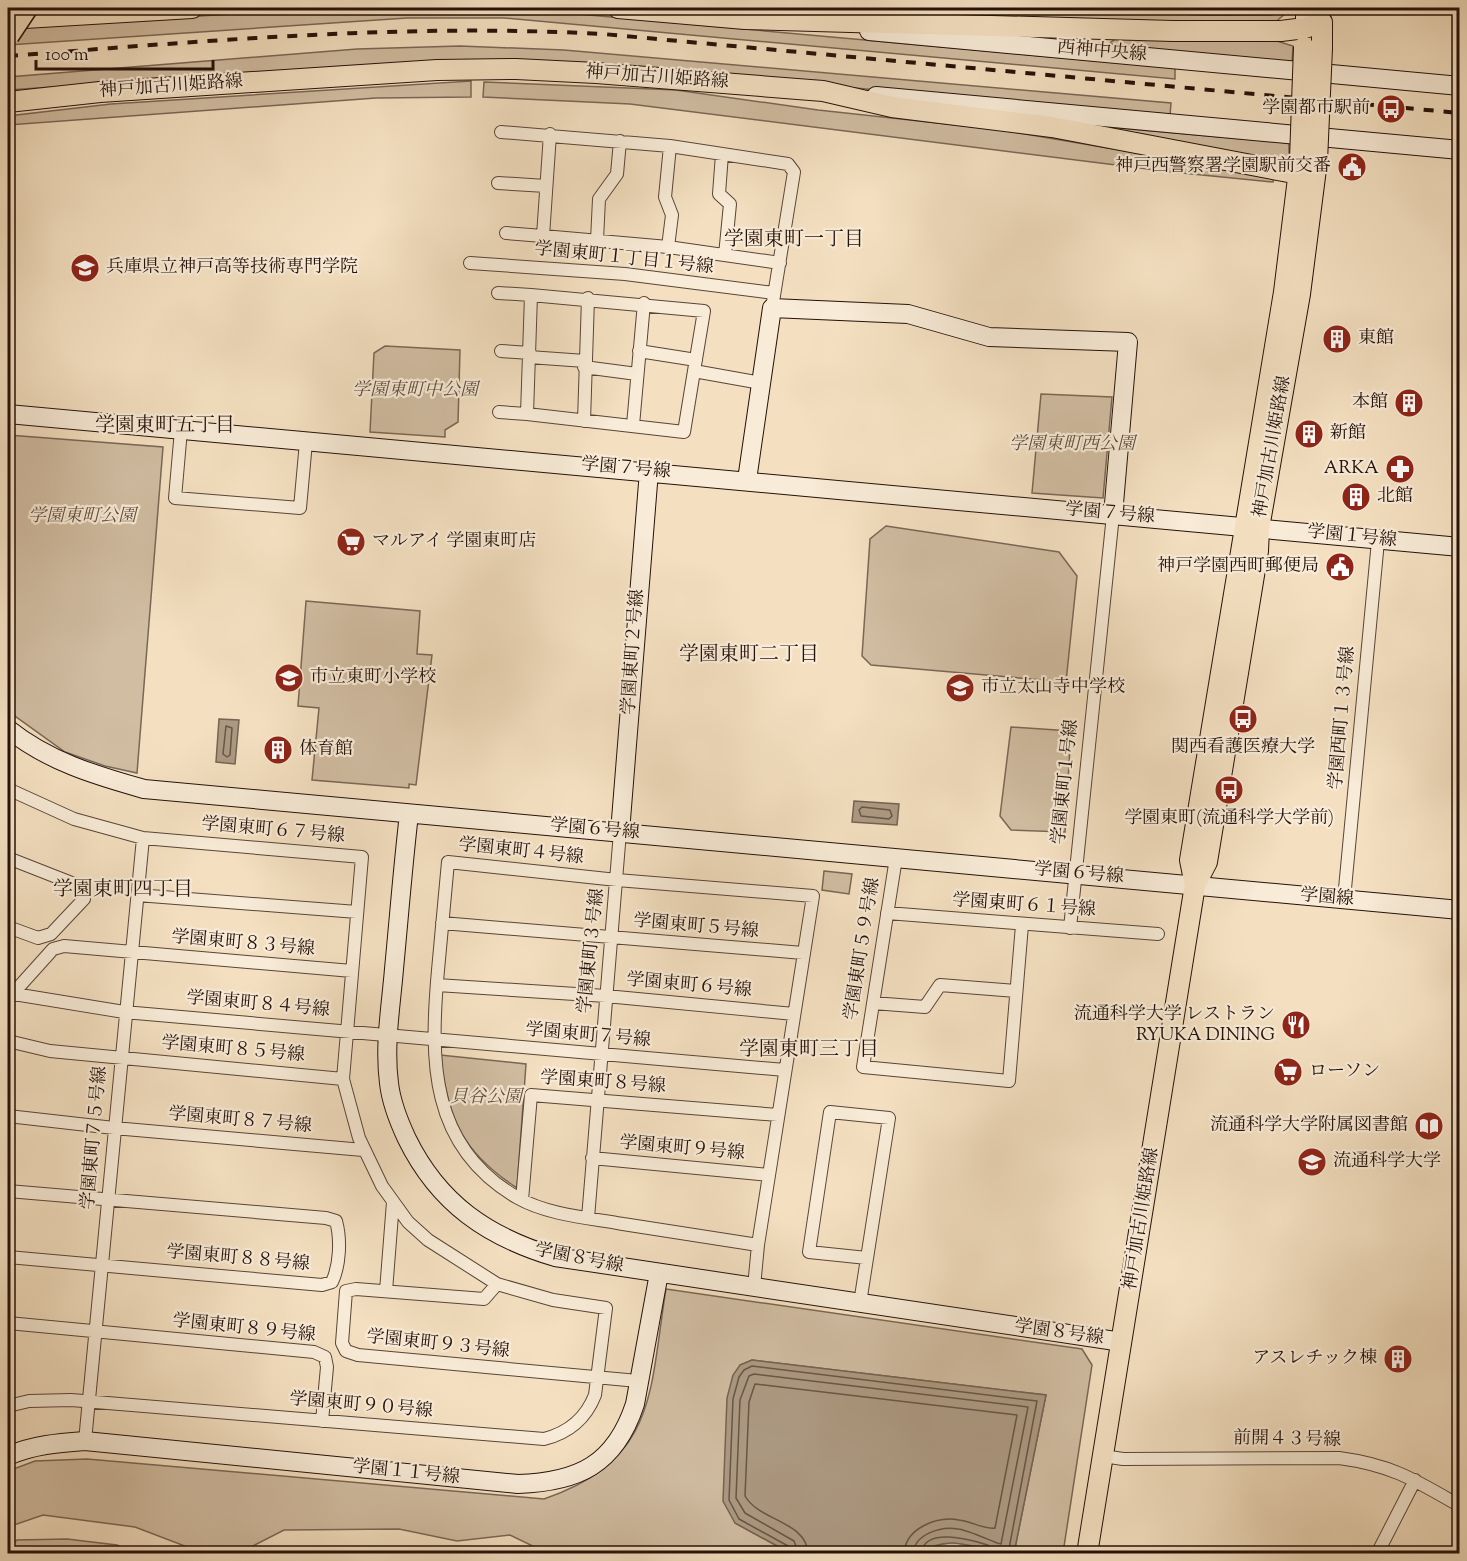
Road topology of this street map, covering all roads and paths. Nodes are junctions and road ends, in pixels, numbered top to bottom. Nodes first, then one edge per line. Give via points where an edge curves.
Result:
1 (27, 8) edge
2 (192, 8) edge
3 (618, 8) edge
4 (1305, 8) edge
5 (8, 19) edge
6 (745, 19) junction
7 (1315, 31) edge
8 (8, 35) edge
9 (1460, 86) edge
10 (824, 91) junction
11 (8, 102) edge
12 (501, 132) dead end
13 (550, 134) junction
14 (620, 141) junction
15 (670, 146) junction
16 (1460, 150) edge
17 (722, 154) junction
18 (1306, 165) junction
19 (498, 183) dead end
20 (546, 186) junction
21 (506, 233) dead end
22 (543, 236) junction
23 (597, 240) junction
24 (668, 248) junction
25 (725, 255) junction
26 (470, 262) dead end
27 (780, 263) junction
28 (498, 293) dead end
29 (531, 295) junction
30 (588, 298) junction
31 (773, 300) junction
32 (644, 303) junction
33 (501, 351) dead end
34 (639, 351) junction
35 (529, 355) junction
36 (585, 364) junction
37 (695, 365) junction
38 (637, 374) junction
39 (761, 383) junction
40 (499, 412) dead end
41 (8, 414) edge
42 (527, 414) junction
43 (584, 421) junction
44 (633, 425) junction
45 (181, 430) junction
46 (306, 442) junction
47 (649, 471) junction
48 (747, 480) junction
49 (1113, 515) junction
50 (1252, 527) junction
51 (1378, 541) junction
52 (1460, 547) edge
53 (8, 729) edge
54 (8, 789) edge
55 (409, 814) junction
56 (620, 832) junction
57 (143, 838) junction
58 (8, 858) edge
59 (896, 858) junction
60 (1074, 873) junction
61 (617, 880) junction
62 (1195, 885) junction
63 (136, 895) junction
64 (1344, 899) junction
65 (1460, 910) edge
66 (357, 912) junction
67 (887, 914) junction
68 (442, 923) junction
69 (1022, 925) junction
70 (8, 927) edge
71 (1070, 928) junction
72 (1158, 934) dead end
73 (612, 938) junction
74 (130, 953) junction
75 (803, 953) junction
76 (352, 971) junction
77 (437, 985) junction
78 (1016, 991) junction
79 (9, 996) edge
80 (606, 996) junction
81 (873, 1003) junction
82 (124, 1012) junction
83 (794, 1014) junction
84 (389, 1034) junction
85 (347, 1035) junction
86 (433, 1039) junction
87 (8, 1041) edge
88 (600, 1056) junction
89 (120, 1058) junction
90 (785, 1070) junction
91 (343, 1079) junction
92 (597, 1099) junction
93 (778, 1115) junction
94 (8, 1116) edge
95 (114, 1128) junction
96 (363, 1150) junction
97 (592, 1158) junction
98 (769, 1175) junction
99 (8, 1191) edge
100 (107, 1200) junction
101 (522, 1200) junction
102 (393, 1202) junction
103 (588, 1218) junction
104 (758, 1245) junction
105 (8, 1257) edge
106 (867, 1258) junction
107 (101, 1265) junction
108 (659, 1273) junction
109 (497, 1284) junction
110 (754, 1287) junction
111 (386, 1291) junction
112 (860, 1303) junction
113 (8, 1323) edge
114 (95, 1331) junction
115 (1122, 1342) junction
116 (598, 1378) junction
117 (638, 1381) junction
118 (88, 1401) junction
119 (9, 1404) edge
120 (322, 1421) junction
121 (85, 1441) junction
122 (8, 1456) edge
123 (1103, 1456) junction
124 (1415, 1480) junction
125 (1460, 1506) edge
126 (1087, 1554) edge
127 (1377, 1554) edge

1 - 8 highway, bridge
2 - 5 main road
3 - 6 main road
4 - 7 street
6 - 7 main road
6 - 9 street, 西神中央線
7 - 18 main road, 神戸加古川姫路線, bridge
10 - 11 main road, 神戸加古川姫路線 via 596,73 460,69 111,91
10 - 16 street
10 - 18 main road, 神戸加古川姫路線 via 892,107
12 - 13 street
13 - 14 street
13 - 20 street
14 - 15 street
14 - 23 street via 617,174 599,199
15 - 17 street
15 - 24 street via 665,197 672,215
17 - 25 street via 719,194 730,204
17 - 27 street via 788,164 794,172
18 - 50 main road, 神戸加古川姫路線 via 1300,294
19 - 20 street
20 - 22 street
21 - 22 street
22 - 23 street
23 - 24 street
24 - 25 street
25 - 27 street
26 - 31 street, 学園東町１丁目１号線 via 625,274
27 - 31 street
28 - 29 street
29 - 30 street
29 - 35 street
30 - 32 street
30 - 36 street
31 - 39 street
31 - 49 street via 908,314 989,337 1128,342
32 - 34 street
32 - 37 street via 704,311
33 - 35 street
34 - 37 street
34 - 38 street
35 - 36 street
35 - 42 street
36 - 38 street
36 - 43 street
37 - 39 street
37 - 44 street via 684,432
38 - 44 street
39 - 48 street
40 - 42 street
41 - 45 street, 学園７号線
42 - 43 street
43 - 44 street
45 - 46 street, 学園７号線
45 - 46 street via 175,498 300,508
46 - 47 street, 学園７号線
47 - 48 street, 学園７号線
47 - 56 street, 学園東町２号線
48 - 49 street, 学園７号線
49 - 50 street, 学園７号線
49 - 60 street, 学園東町１号線
50 - 51 street, 学園１号線
50 - 62 main road, 神戸加古川姫路線 via 1243,549 1190,860
51 - 52 street, 学園１号線
51 - 64 street, 学園西町１３号線
53 - 55 street, 学園６号線 via 31,748 87,773 144,789
54 - 57 street, 学園東町６７号線 via 74,819
55 - 56 street, 学園６号線
55 - 84 street, 学園８号線
56 - 59 street, 学園６号線
56 - 61 street, 学園東町３号線
57 - 63 street, 学園東町７５号線
57 - 66 street, 学園東町６７号線 via 362,857
58 - 70 street via 82,886 84,899 51,934 38,938
59 - 60 street, 学園６号線
59 - 67 street, 学園東町５９号線
60 - 62 street, 学園６号線
60 - 71 street, 学園東町１号線
61 - 68 street, 学園東町４号線 via 448,862
61 - 73 street, 学園東町３号線
61 - 75 street, 学園東町４号線 via 813,896
62 - 64 street, 学園線
62 - 115 main road, 神戸加古川姫路線
63 - 66 street
63 - 74 street, 学園東町７５号線
64 - 65 street, 学園線
66 - 76 street, 学園東町６７号線
67 - 69 street, 学園東町６１号線
67 - 81 street, 学園東町５９号線
68 - 73 street, 学園東町５号線
68 - 77 street, 学園東町４号線
69 - 71 street, 学園東町６１号線
69 - 78 street, 学園東町５９号線
71 - 72 street, 学園東町６１号線 via 1142,938
73 - 75 street, 学園東町５号線
73 - 80 street, 学園東町３号線
74 - 76 street, 学園東町８３号線
74 - 79 street, 学園東町８３号線 via 64,946 53,949
74 - 82 street, 学園東町７５号線
75 - 83 street, 学園東町４号線
76 - 85 street, 学園東町６７号線
77 - 80 street, 学園東町６号線
77 - 86 street, 学園東町４号線
78 - 81 street via 940,985 925,1007
78 - 81 street, 学園東町５９号線 via 1009,1081 863,1067
79 - 82 street, 学園東町８４号線
80 - 83 street, 学園東町６号線
80 - 88 street, 学園東町３号線
82 - 85 street, 学園東町８４号線
82 - 89 street, 学園東町７５号線
83 - 90 street, 学園東町４号線
84 - 85 street, 学園東町８４号線
84 - 86 street, 学園東町７号線
84 - 108 street, 学園８号線 via 389,1083 398,1121 419,1163 445,1196 473,1220 520,1247 555,1257
85 - 91 street, 学園東町６７号線
86 - 88 street, 学園東町７号線
86 - 101 street, 学園東町４号線 via 439,1092 461,1148 484,1172
87 - 89 street, 学園東町８５号線 via 50,1051
88 - 90 street, 学園東町７号線
88 - 92 street, 学園東町３号線
89 - 91 street, 学園東町８５号線
89 - 95 street, 学園東町７５号線
90 - 93 street, 学園東町４号線
91 - 96 street, 学園東町６７号線
92 - 93 street, 学園東町８号線
92 - 97 street, 学園東町３号線
92 - 101 street, 学園東町８号線 via 531,1095
93 - 98 street, 学園東町４号線
94 - 95 street, 学園東町８７号線
95 - 96 street, 学園東町８７号線
95 - 100 street, 学園東町７５号線
96 - 102 street, 学園東町６７号線
97 - 98 street, 学園東町９号線
97 - 103 street, 学園東町３号線
98 - 104 street, 学園東町４号線
99 - 100 street
100 - 107 street, 学園東町７５号線
100 - 107 street, 学園東町８８号線 via 336,1221 337,1272 332,1282 322,1285
101 - 103 street, 学園東町４号線
102 - 109 street, 学園東町６７号線 via 428,1240
102 - 111 street
103 - 104 street, 学園東町４号線
104 - 110 street, 学園東町４号線
105 - 107 street
106 - 106 street via 889,1118 830,1112 809,1252
106 - 112 street
107 - 114 street, 学園東町７５号線
108 - 110 street, 学園８号線
108 - 117 street, 学園１１号線
109 - 111 street, 学園東町９３号線 via 484,1299
109 - 116 street, 学園東町９０号線 via 543,1298 606,1308
110 - 112 street, 学園８号線
111 - 116 street, 学園東町９３号線 via 346,1291 342,1343 346,1351
112 - 115 street, 学園８号線
113 - 114 street
114 - 118 street, 学園東町７５号線
114 - 120 street, 学園東町８９号線 via 314,1352 325,1357 327,1367
115 - 123 main road, 神戸加古川姫路線
116 - 117 street, 学園東町９３号線
116 - 120 street, 学園東町９０号線 via 590,1407 580,1419 556,1436 544,1439
117 - 121 street, 学園１１号線 via 630,1420 613,1447 588,1471 552,1483 518,1484
118 - 119 street, 学園東町９０号線
118 - 120 street, 学園東町９０号線
118 - 121 street, 学園東町７５号線
121 - 122 street, 学園１１号線 via 31,1448
123 - 124 street, 前開４３号線 via 1340,1458 1370,1462
123 - 126 main road, 神戸加古川姫路線
124 - 125 street, 前開４３号線
124 - 127 street

